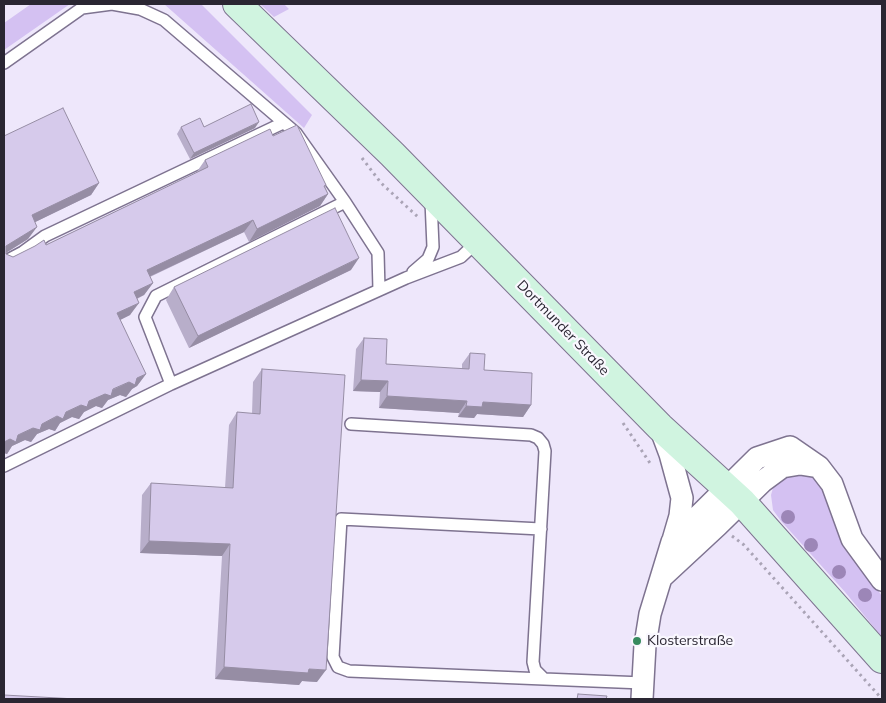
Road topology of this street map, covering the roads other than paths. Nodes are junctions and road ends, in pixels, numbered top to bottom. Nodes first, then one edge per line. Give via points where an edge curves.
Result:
1 (238, 4) edge
2 (4, 63) edge
3 (283, 123) junction
4 (429, 192) junction
5 (345, 202) junction
6 (478, 241) junction
7 (4, 262) edge
8 (406, 278) junction
9 (379, 290) junction
10 (171, 384) junction
11 (351, 424) dead end
12 (660, 427) junction
13 (4, 466) edge
14 (734, 495) junction
15 (541, 529) junction
16 (672, 542) junction
17 (663, 576) junction
18 (882, 580) edge
19 (882, 659) edge
20 (544, 678) junction
21 (642, 691) edge

1 - 4 main road, Dortmunder Straße
2 - 3 lane via 82,8 112,4 140,9 164,20
3 - 5 lane via 296,134
3 - 7 lane via 45,236
4 - 6 main road, Dortmunder Straße
4 - 8 lane via 433,247 428,259
5 - 9 lane via 378,252
5 - 10 lane via 156,296 144,317
6 - 8 lane via 460,257
6 - 12 main road, Dortmunder Straße
8 - 9 lane
9 - 10 lane
10 - 13 lane
11 - 15 lane via 538,438 545,451
12 - 14 main road, Dortmunder Straße
12 - 16 street via 682,498
14 - 16 street
14 - 17 street via 718,525
14 - 18 street via 757,458 790,448 820,467 832,484 852,538
14 - 19 main road, Dortmunder Straße
15 - 20 lane via 534,662 535,670
15 - 20 lane via 341,519 332,657 338,667 349,671
16 - 17 street
17 - 21 street via 650,614
20 - 21 lane

